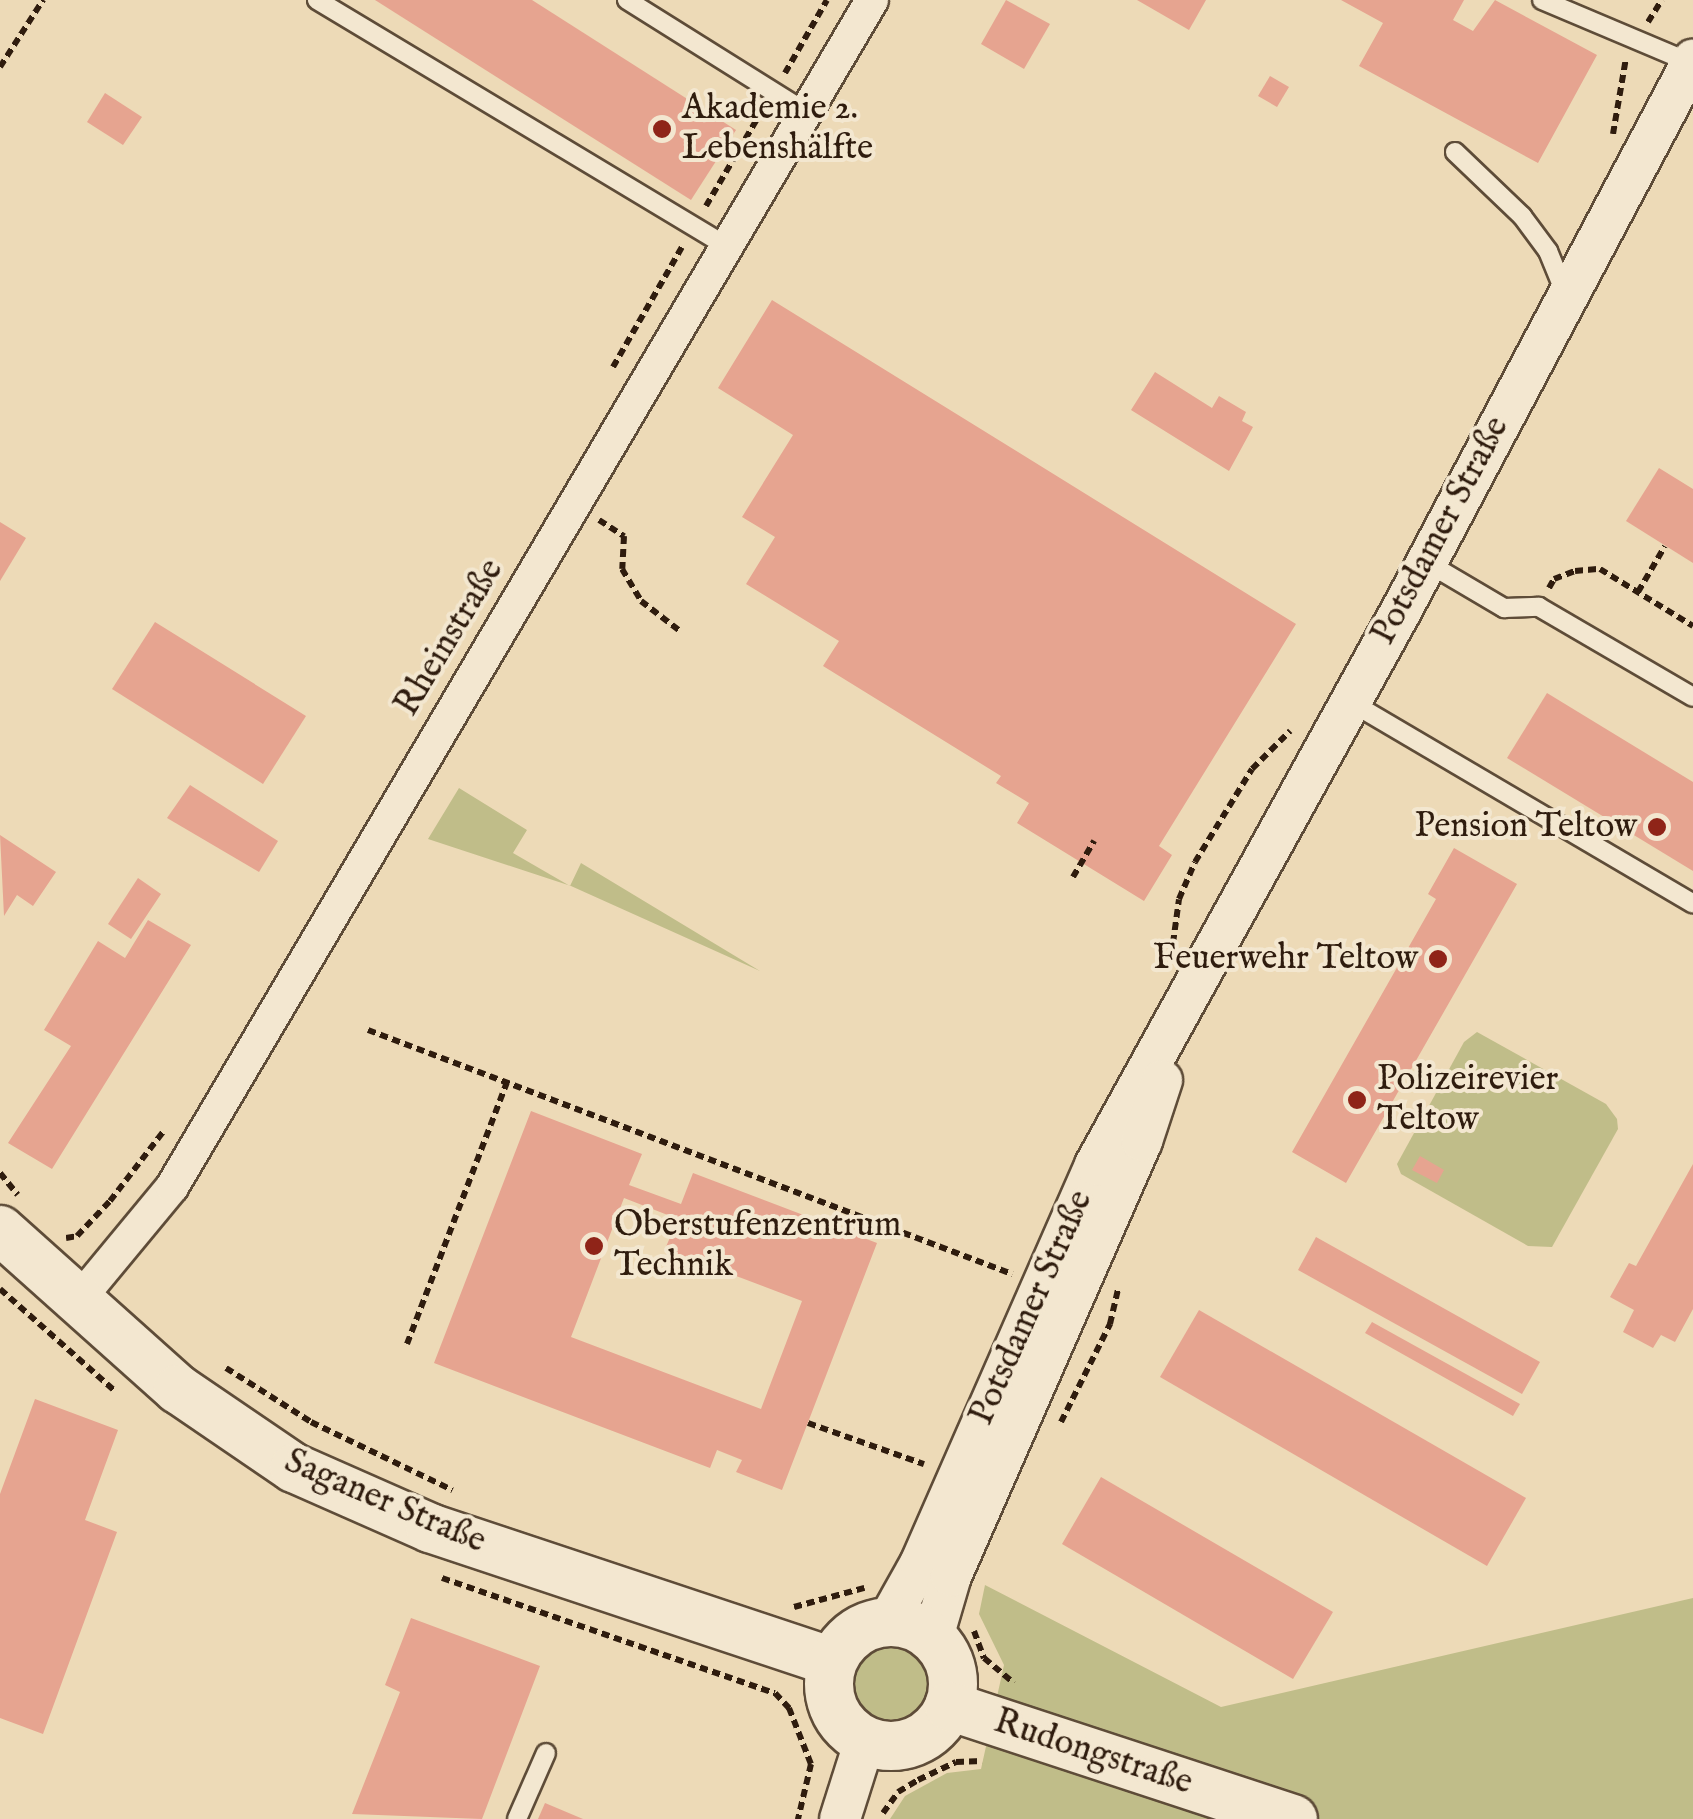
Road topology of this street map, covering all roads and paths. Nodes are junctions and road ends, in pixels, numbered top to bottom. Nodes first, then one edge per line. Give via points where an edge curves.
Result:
1 (43, 0) edge
2 (317, 0) edge
3 (626, 0) edge
4 (828, 0) edge
5 (872, 0) edge
6 (1542, 0) edge
7 (1692, 62) edge
8 (0, 68) edge
9 (773, 92) junction
10 (807, 113) junction
11 (1454, 152) dead end
12 (694, 226) junction
13 (727, 246) junction
14 (1566, 295) junction
15 (608, 377) dead end
16 (575, 504) junction
17 (1666, 546) dead end
18 (1426, 562) junction
19 (1638, 592) junction
20 (1539, 607) junction
21 (1693, 626) edge
22 (680, 631) dead end
23 (1693, 697) edge
24 (1348, 700) junction
25 (1094, 842) dead end
26 (1073, 877) dead end
27 (1693, 904) edge
28 (1187, 1000) junction
29 (368, 1030) dead end
30 (507, 1082) junction
31 (174, 1115) dead end
32 (0, 1173) edge
33 (14, 1218) edge
34 (1117, 1274) dead end
35 (1041, 1286) junction
36 (87, 1289) junction
37 (407, 1344) dead end
38 (219, 1364) dead end
39 (808, 1423) dead end
40 (1054, 1434) dead end
41 (958, 1477) junction
42 (461, 1494) dead end
43 (882, 1601) junction
44 (787, 1608) dead end
45 (953, 1632) junction
46 (832, 1662) junction
47 (1014, 1682) dead end
48 (764, 1685) dead end
49 (950, 1706) junction
50 (865, 1740) junction
51 (546, 1753) dead end
52 (988, 1761) dead end
53 (884, 1809) dead end
54 (517, 1819) edge
55 (798, 1819) edge
56 (840, 1819) edge
57 (1293, 1819) edge

1 - 8 path
2 - 12 lane
3 - 9 lane
4 - 9 path
5 - 10 street, Rheinstraße
6 - 7 lane
7 - 14 street, Potsdamer Straße
9 - 10 lane
9 - 12 path
10 - 13 street, Rheinstraße
11 - 14 lane via 1522,216 1548,250
12 - 13 lane
12 - 15 path
13 - 16 street, Rheinstraße
14 - 18 street, Potsdamer Straße
16 - 22 path via 624,536 622,569 641,601
16 - 36 street, Rheinstraße via 172,1186
17 - 19 path
18 - 20 lane via 1504,608
18 - 24 street, Potsdamer Straße
19 - 20 path via 1600,569 1575,570 1554,579
19 - 21 path
20 - 23 lane
24 - 27 lane
24 - 28 street, Potsdamer Straße
25 - 26 path
28 - 35 street, Potsdamer Straße via 1095,1165
28 - 45 street, Potsdamer Straße via 1142,1141 973,1524
29 - 30 path
30 - 35 path
30 - 37 path
31 - 36 path via 77,1236 54,1240
32 - 33 path
33 - 36 main road, Saganer Straße
34 - 40 path via 1110,1324
35 - 41 street, Potsdamer Straße
36 - 46 main road, Saganer Straße via 178,1389 294,1468 430,1528
38 - 42 path via 312,1422
39 - 41 path
41 - 43 street, Potsdamer Straße
43 - 44 path
43 - 45 main road
43 - 46 main road
45 - 47 path
45 - 49 main road
46 - 50 main road via 834,1708
48 - 55 path via 790,1708 811,1764
49 - 50 main road via 936,1727 910,1743
49 - 57 main road, Rudongstraße
50 - 56 street
51 - 54 lane
52 - 53 path via 956,1762 898,1792

